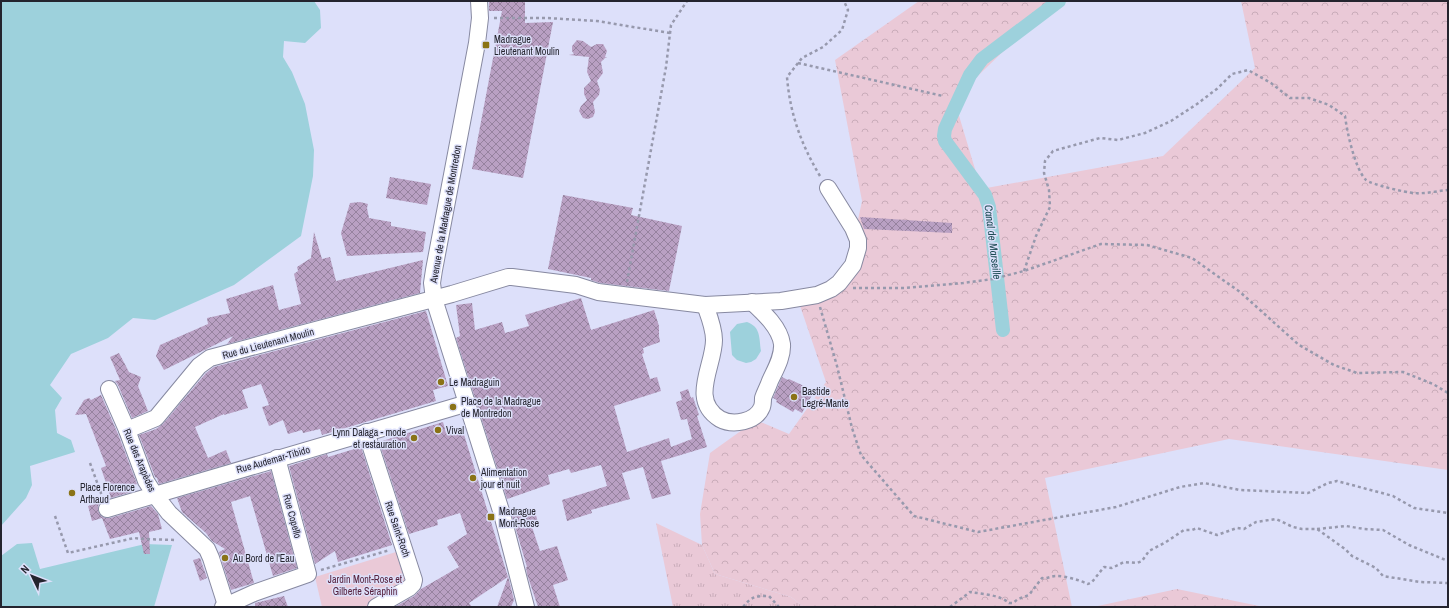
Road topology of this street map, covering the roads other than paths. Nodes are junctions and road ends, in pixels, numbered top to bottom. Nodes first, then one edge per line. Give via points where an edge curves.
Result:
1 (480, 1) edge
2 (828, 188) road end
3 (434, 299) junction
4 (752, 302) junction
5 (705, 305) junction
6 (109, 389) dead end
7 (468, 402) junction
8 (127, 430) junction
9 (366, 432) junction
10 (277, 458) junction
11 (155, 495) junction
12 (107, 509) road end
13 (224, 606) edge
14 (376, 607) edge
15 (526, 607) edge

1 - 3 street, Avenue de la Madrague de Montredon via 477,43 433,277
2 - 4 street, Rue du Lieutenant Moulin via 858,240 853,265 839,283 817,295 781,301
3 - 5 street, Rue du Lieutenant Moulin via 512,277 576,285 593,291
3 - 7 street, Avenue de la Madrague de Montredon
3 - 8 street, Rue du Lieutenant Moulin via 205,360 156,418
4 - 5 street, Rue du Lieutenant Moulin
4 - 5 street via 774,326 781,339 782,349 760,412 755,417 738,422 719,418 710,410 705,398 704,384 712,355 714,332
6 - 8 street, Rue des Arapèdes
7 - 9 street, Rue Audemar-Tibido
7 - 15 street, Avenue de la Madrague de Montredon via 502,514
8 - 11 street, Rue des Arapèdes via 146,481
9 - 10 street, Rue Audemar-Tibido
9 - 14 street, Rue Saint-Roch via 414,580 409,588
10 - 11 street, Rue Audemar-Tibido
10 - 13 street, Rue Copello via 308,574
11 - 12 street, Rue Audemar-Tibido
11 - 13 street, Rue des Arapèdes via 169,513 195,536 209,553

